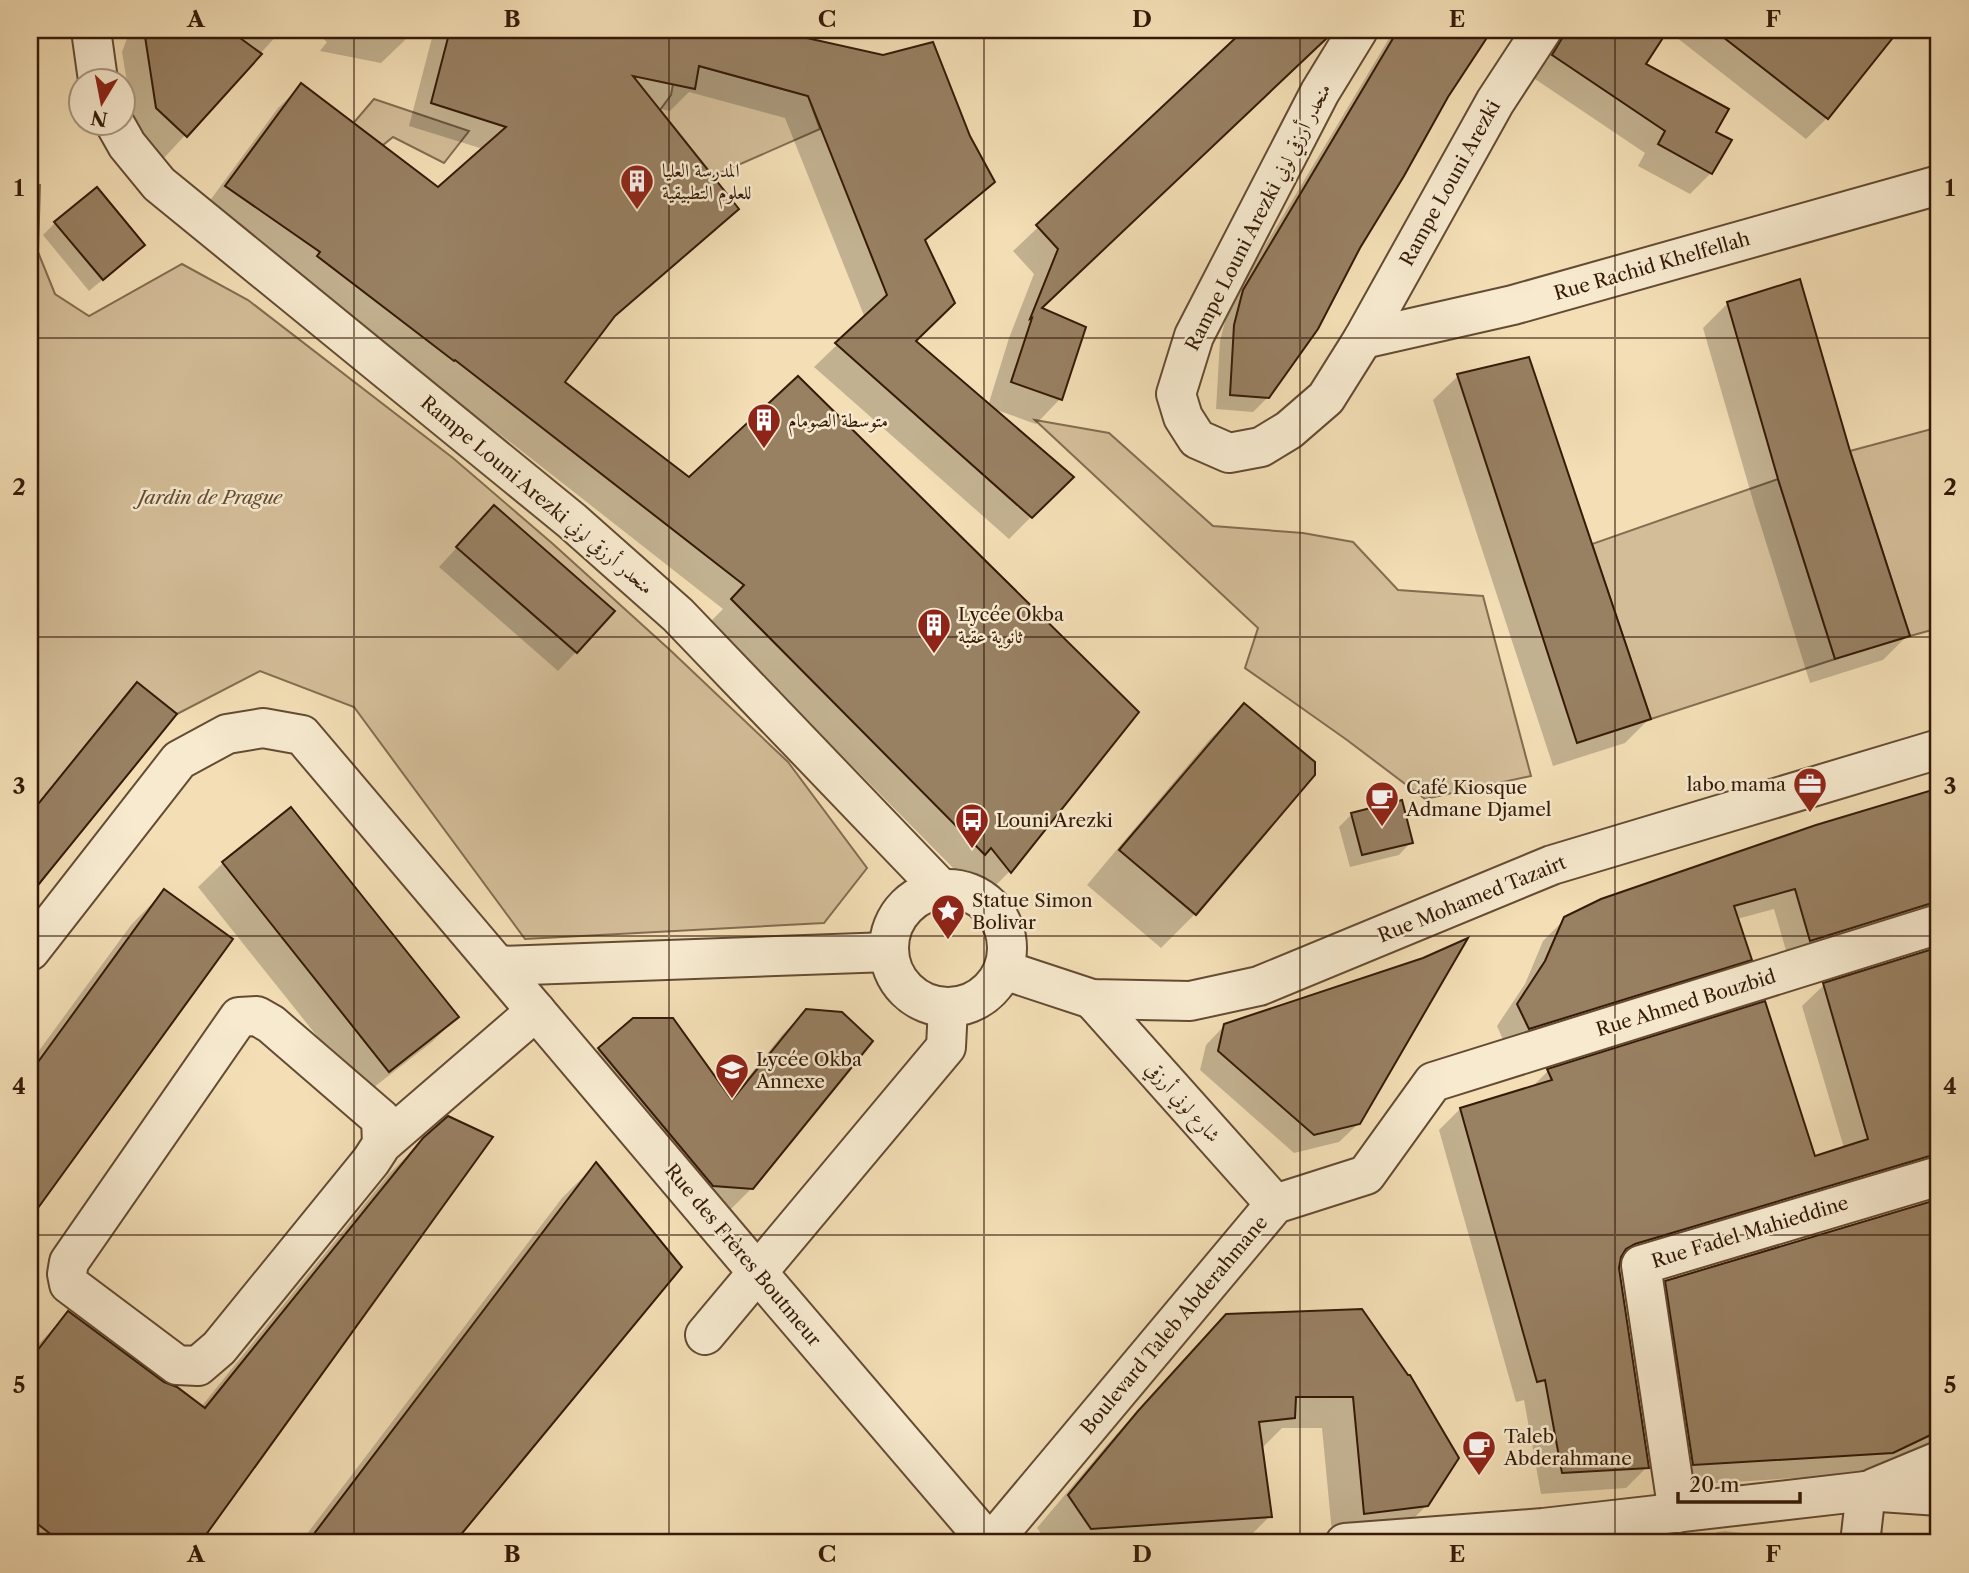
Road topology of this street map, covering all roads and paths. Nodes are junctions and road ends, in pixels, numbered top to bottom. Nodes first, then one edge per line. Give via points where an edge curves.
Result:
1 (91, 30) edge
2 (1358, 30) edge
3 (1542, 30) edge
4 (96, 66) edge
5 (122, 136) edge
6 (1939, 185) edge
7 (1363, 339) junction
8 (1939, 749) edge
9 (941, 890) junction
10 (1939, 924) edge
11 (30, 951) edge
12 (889, 952) junction
13 (498, 966) junction
14 (1004, 970) junction
15 (1091, 999) junction
16 (948, 1007) junction
17 (536, 1011) junction
18 (1433, 1082) joint
19 (382, 1144) junction
20 (1939, 1176) edge
21 (1275, 1204) junction
22 (758, 1273) junction
23 (705, 1335) dead end
24 (1939, 1461) edge
25 (1866, 1492) junction
26 (1939, 1496) edge
27 (1678, 1513) junction
28 (1544, 1535) edge
29 (990, 1543) edge
30 (1345, 1543) edge
31 (1860, 1543) edge

1 - 4 street
2 - 7 street, Rampe Louni Arezki منحدر أرزقي لوني via 1320,92 1194,336 1176,394 1182,417 1196,439 1229,453 1261,447 1326,398
3 - 7 street, Rampe Louni Arezki via 1495,102
5 - 9 street, Rampe Louni Arezki منحدر أرزقي لوني via 159,184 553,505 678,615
6 - 7 street, Rue Rachid Khelfellah via 1513,305
8 - 15 street, Rue Mohamed Tazairt via 1552,865 1259,986 1191,1001
9 - 12 street via 929,892 905,908 890,936
9 - 14 street via 963,891 983,900 998,916 1006,936
10 - 18 street, Rue Ahmed Bouzbid
11 - 13 street via 179,760 227,734 263,728 302,735
12 - 13 street
12 - 16 street via 893,969 915,997
13 - 17 street, Rue des Frères Boutmeur
14 - 15 street, Rue Mohamed Tazairt
14 - 16 street via 975,1001
15 - 21 street, شارع لوني أرزقي
16 - 22 street via 946,1047
17 - 19 street
17 - 22 street, Rue des Frères Boutmeur
18 - 21 street, Boulevard Taleb Abderahmane via 1366,1175
19 - 19 street via 219,1348 198,1366 177,1365 69,1284 69,1262 239,1017 257,1016 271,1024 381,1119
20 - 27 street, Rue Fadel Mahieddine via 1641,1265
21 - 29 street, Boulevard Taleb Abderahmane
22 - 23 street
22 - 29 street, Rue des Frères Boutmeur
24 - 25 street
25 - 26 street
25 - 27 street
25 - 31 street
27 - 28 street
28 - 30 street

